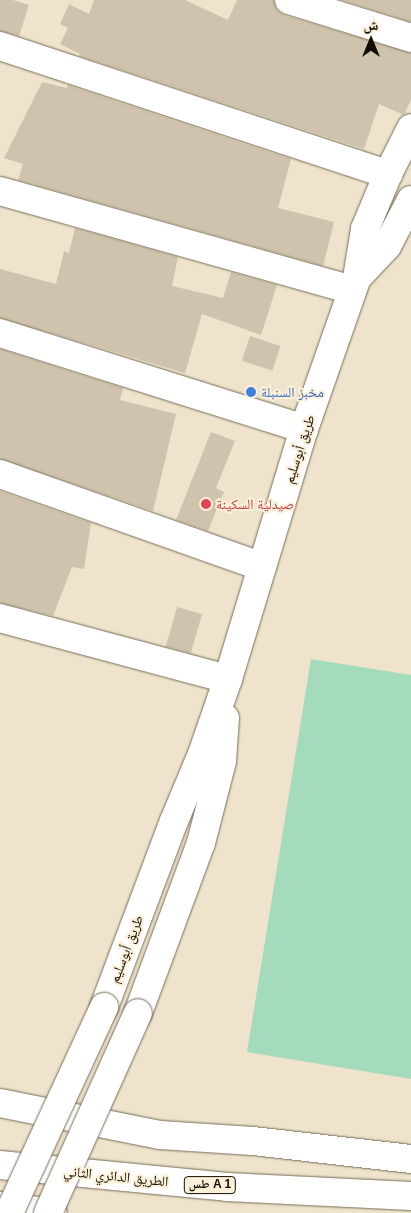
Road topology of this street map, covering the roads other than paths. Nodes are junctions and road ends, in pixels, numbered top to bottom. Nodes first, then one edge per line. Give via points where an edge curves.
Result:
1 (289, 0) edge
2 (411, 38) edge
3 (0, 46) edge
4 (411, 128) edge
5 (388, 174) junction
6 (0, 191) edge
7 (411, 200) edge
8 (355, 284) junction
9 (0, 333) edge
10 (304, 429) junction
11 (0, 474) edge
12 (262, 567) junction
13 (0, 618) edge
14 (228, 679) junction
15 (0, 1103) edge
16 (411, 1159) edge
17 (0, 1165) edge
18 (411, 1196) edge
19 (0, 1206) edge
20 (9, 1213) edge
21 (48, 1213) edge
22 (53, 1213) edge

1 - 2 main road
3 - 5 main road
4 - 5 main road, طريق أبوسليم
5 - 8 main road, طريق أبوسليم via 365,229
6 - 8 main road
7 - 8 main road, طريق أبوسليم via 387,246
8 - 10 main road, طريق أبوسليم
9 - 10 main road
10 - 12 main road, طريق أبوسليم
11 - 12 main road
12 - 14 main road, طريق أبوسليم
13 - 14 main road
14 - 20 main road, طريق أبوسليم, bridge via 104,1007
14 - 21 main road, طريق أبوسليم, bridge via 222,761 201,844 138,1013
15 - 16 main road via 160,1135 253,1141
17 - 18 main road, الطريق الدائري الثاني / طس A 1 via 227,1187
19 - 22 main road

